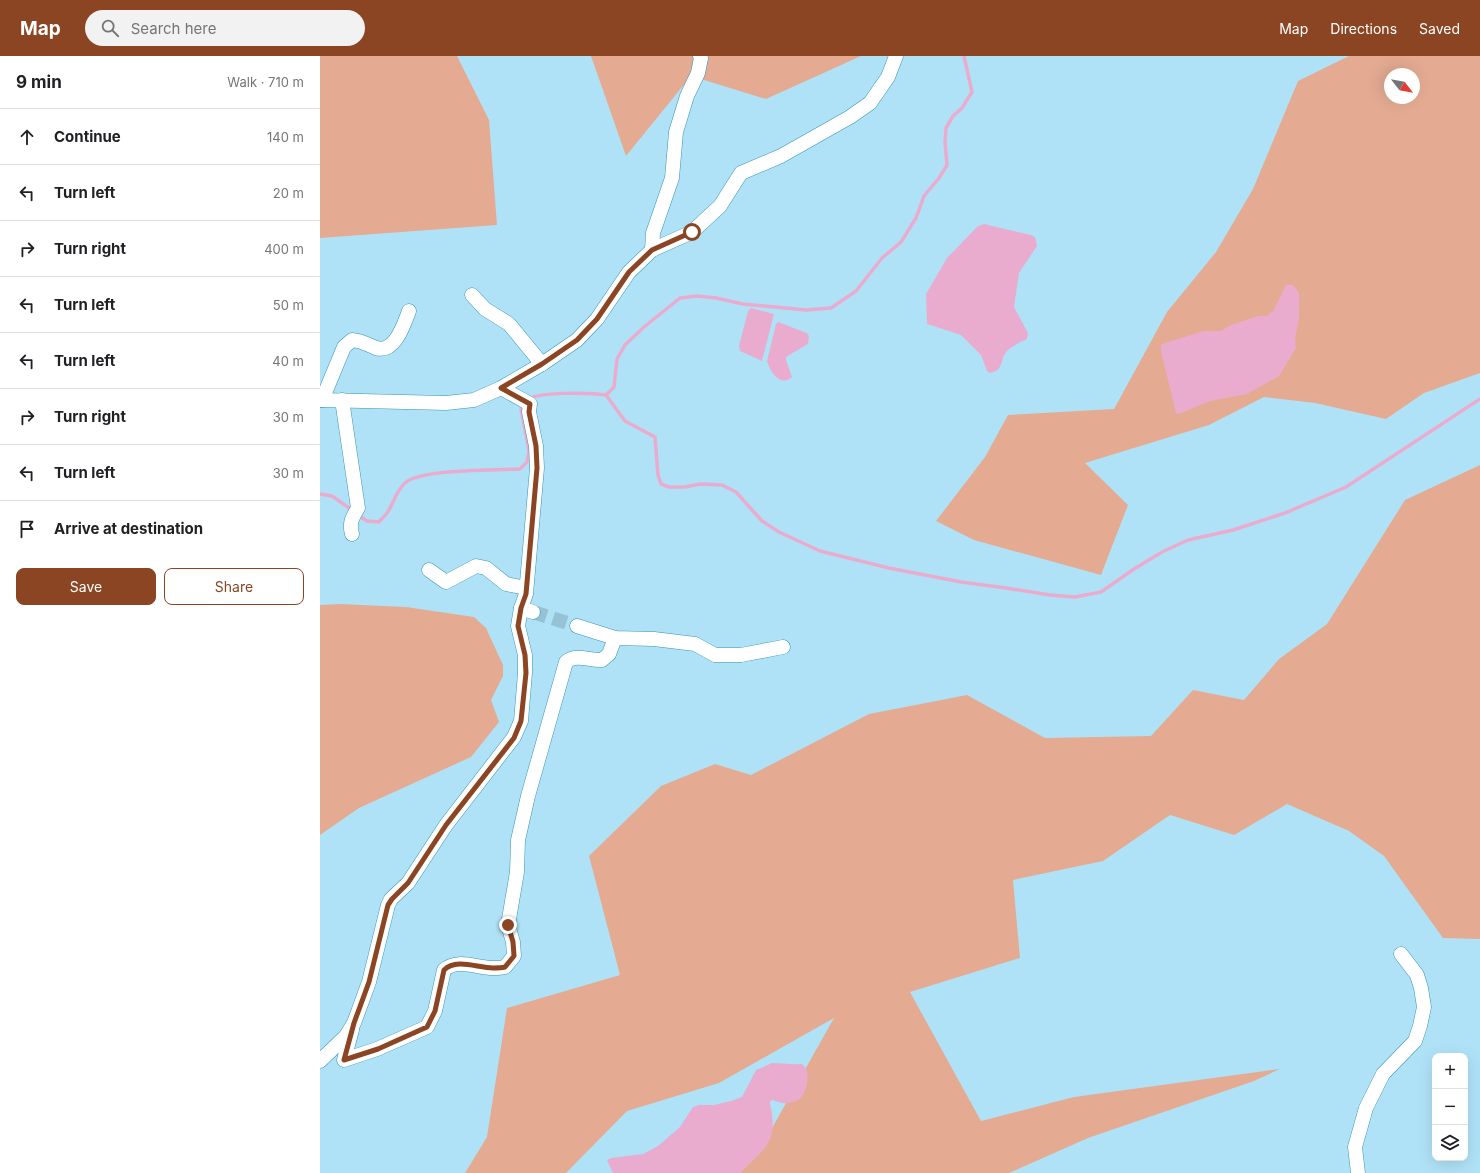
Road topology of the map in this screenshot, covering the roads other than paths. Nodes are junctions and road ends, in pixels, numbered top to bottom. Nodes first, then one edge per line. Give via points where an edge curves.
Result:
1 (700, 56) edge
2 (896, 56) edge
3 (652, 250) junction
4 (472, 295) dead end
5 (408, 311) dead end
6 (542, 364) junction
7 (501, 388) junction
8 (321, 400) edge
9 (342, 400) junction
10 (352, 534) dead end
11 (429, 570) dead end
12 (526, 588) junction
13 (577, 626) tunnel mouth
14 (615, 638) junction
15 (783, 648) dead end
16 (1400, 954) dead end
17 (354, 1023) junction
18 (320, 1060) edge
19 (1358, 1173) edge

1 - 3 street via 698,73 687,96 676,132 672,178 654,233
2 - 3 street via 888,78 870,103 781,156 741,173 720,206 692,232
3 - 6 street via 629,272 592,324 577,340
4 - 6 street via 485,309 509,324
5 - 8 street via 401,330 388,347 377,348 363,341 352,340 344,347
6 - 7 street
7 - 9 street via 474,400 449,403
7 - 12 street via 530,404 529,412 536,446 537,468
8 - 9 street
9 - 10 street via 358,508 351,519
11 - 12 street via 446,582 476,566 486,568 506,584
12 - 17 street via 527,610 518,626 525,655 526,673 521,721 514,738 446,825 408,883 388,905 369,982
13 - 14 street
14 - 15 street via 654,638 695,644 715,655 741,655
14 - 17 street via 609,654 602,660 578,657 570,658 566,662 518,840 517,872 508,925 514,956 505,967 463,964 448,966 444,970 435,1011 427,1027 378,1049 344,1060
16 - 19 street via 1416,975 1424,1007 1415,1041 1383,1074 1366,1108 1355,1147
17 - 18 street via 346,1036

